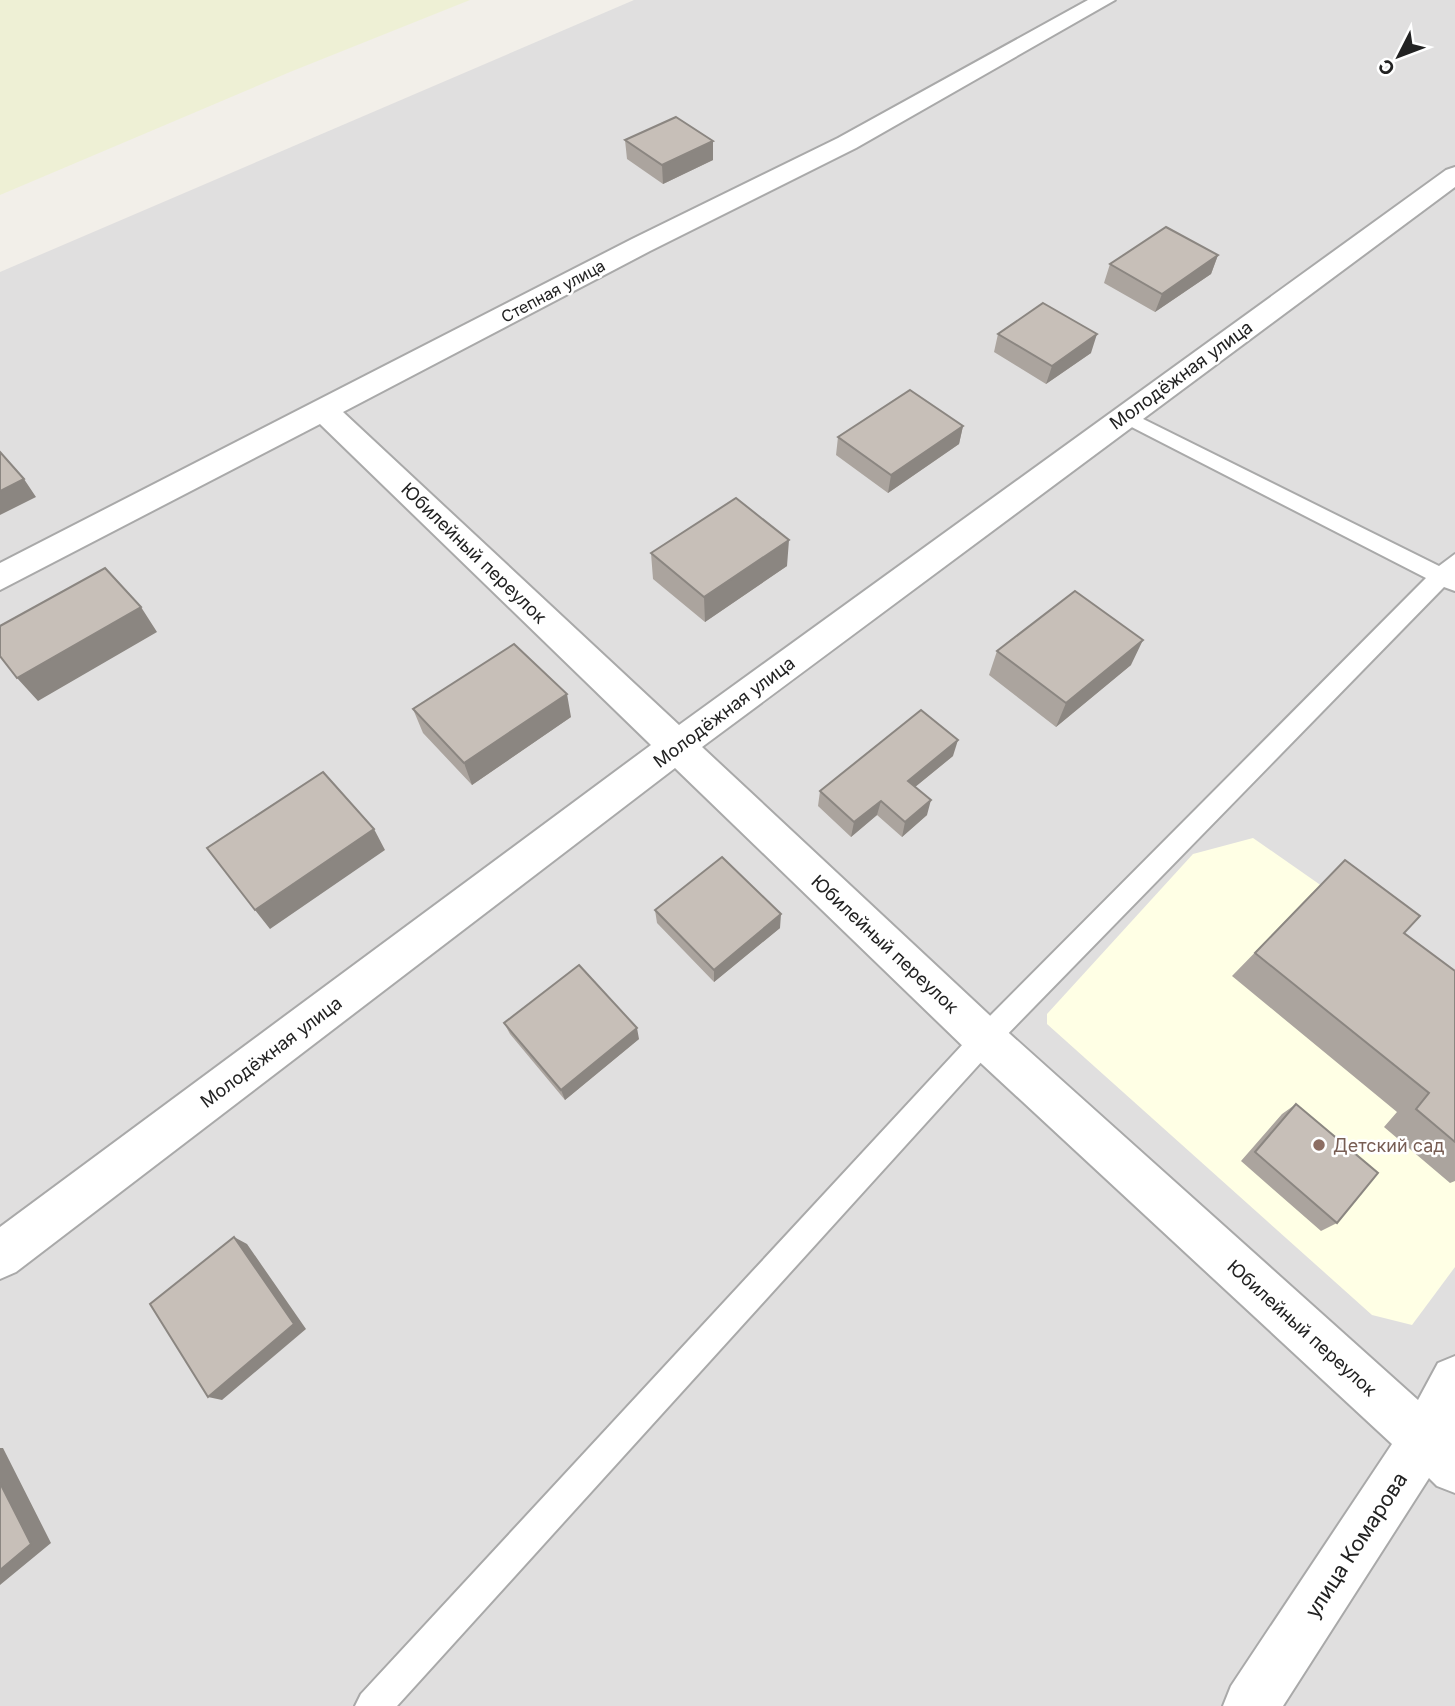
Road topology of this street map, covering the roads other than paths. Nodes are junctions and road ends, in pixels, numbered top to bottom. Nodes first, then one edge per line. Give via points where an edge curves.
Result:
1 (1104, 0) edge
2 (1455, 175) edge
3 (324, 411) junction
4 (1125, 416) junction
5 (1450, 573) edge
6 (0, 578) edge
7 (677, 746) junction
8 (985, 1039) junction
9 (0, 1256) edge
10 (1455, 1380) edge
11 (1440, 1454) edge
12 (373, 1706) edge
13 (1251, 1706) edge

1 - 3 street, Степная улица via 847,143 640,244
2 - 4 street, Молодёжная улица
3 - 6 street, Степная улица
3 - 7 street, Юбилейный переулок
4 - 5 lane
4 - 7 street, Молодёжная улица
5 - 8 lane
7 - 8 street, Юбилейный переулок
7 - 9 street, Молодёжная улица
8 - 11 street, Юбилейный переулок
8 - 12 lane
10 - 11 street, улица Комарова
11 - 13 street, улица Комарова

